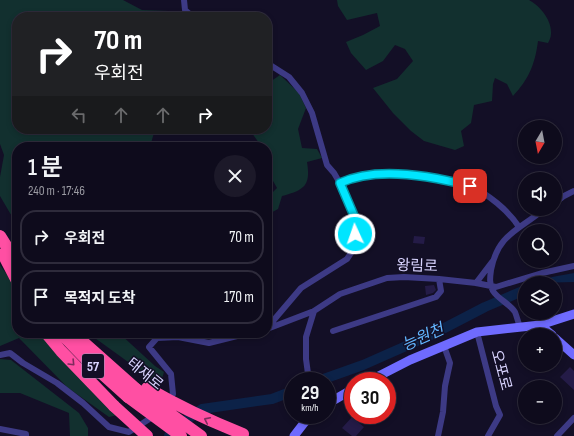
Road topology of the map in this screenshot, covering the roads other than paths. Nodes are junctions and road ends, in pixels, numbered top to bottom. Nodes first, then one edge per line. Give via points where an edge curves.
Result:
1 (184, 0) edge
2 (187, 12) edge
3 (272, 66) edge
4 (342, 187) junction
5 (574, 191) edge
6 (562, 198) edge
7 (536, 216) edge
8 (524, 224) edge
9 (518, 226) edge
10 (518, 228) edge
11 (0, 236) edge
12 (3, 250) edge
13 (12, 256) edge
14 (12, 258) edge
15 (494, 259) junction
16 (12, 263) edge
17 (574, 266) edge
18 (12, 269) edge
19 (439, 279) junction
20 (476, 282) junction
21 (490, 285) junction
22 (314, 311) junction
23 (574, 314) edge
24 (272, 323) edge
25 (540, 325) junction
26 (272, 327) edge
27 (520, 327) junction
28 (544, 328) edge
29 (333, 331) dead end
30 (477, 332) junction
31 (50, 338) edge
32 (66, 338) edge
33 (79, 338) edge
34 (89, 338) edge
35 (157, 338) edge
36 (183, 338) edge
37 (229, 338) edge
38 (562, 344) edge
39 (444, 346) junction
40 (0, 355) edge
41 (574, 355) edge
42 (308, 372) edge
43 (387, 372) edge
44 (137, 391) junction
45 (574, 418) edge
46 (303, 424) edge
47 (0, 429) edge
48 (246, 435) edge
49 (26, 436) edge
50 (147, 436) edge
51 (181, 436) edge
52 (201, 436) edge
53 (294, 436) edge
54 (438, 436) edge
55 (488, 436) edge
56 (557, 436) edge

1 - 2 street
3 - 4 street via 289,77 302,92 312,113 326,165
4 - 9 street via 352,178 385,174 446,180 470,186 489,198 507,212
4 - 24 street via 355,218 353,250 347,259 302,288
5 - 6 street
7 - 8 street
10 - 15 street via 502,243
11 - 12 highway
12 - 13 highway
12 - 14 highway
12 - 16 highway
12 - 18 highway
15 - 20 street
15 - 21 street
17 - 21 street, 왕림로 via 496,287
19 - 20 street, 왕림로
19 - 22 street, 왕림로 via 387,278 340,294
19 - 29 street via 441,291 436,296
20 - 21 street, 왕림로
21 - 27 street via 513,310
22 - 26 street, 왕림로
22 - 42 street via 306,337
23 - 25 main road, 오포로
25 - 27 main road, 오포로
25 - 28 main road
27 - 30 main road, 오포로
30 - 39 main road, 오포로
30 - 55 street, 오포로 via 500,415
31 -> 50 highway, bridge via 114,406
32 - 44 highway, 태재로 / 57 via 87,360
33 - 44 highway, 태재로 / 57
34 - 44 highway
35 - 40 street via 149,347 171,374 173,394 158,414 129,432 109,427 57,383 23,363 10,352
36 - 37 street via 209,343
38 - 41 main road
39 - 43 main road, 오포로
39 - 54 street via 450,364 444,386 443,412
48 -> 44 highway, bridge
44 - 51 highway, 57, bridge
44 - 52 highway, 태재로 / 57, bridge
45 - 56 street
46 - 53 main road
47 - 49 street

